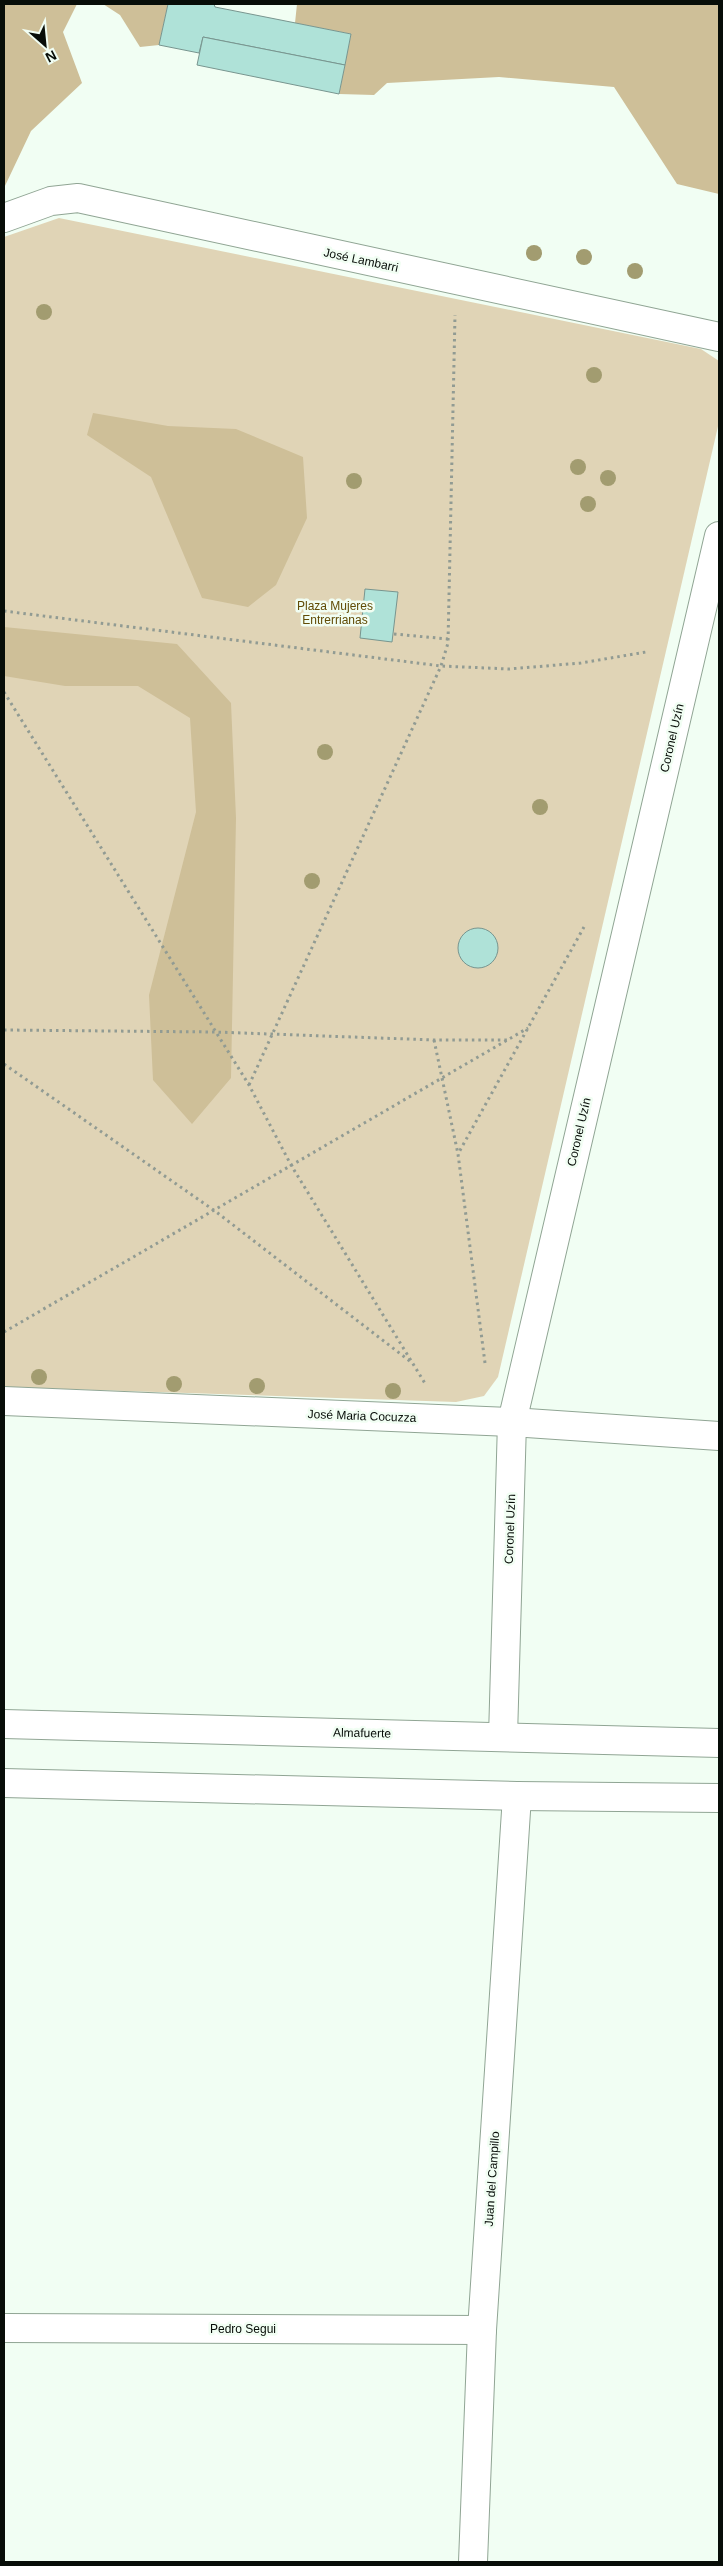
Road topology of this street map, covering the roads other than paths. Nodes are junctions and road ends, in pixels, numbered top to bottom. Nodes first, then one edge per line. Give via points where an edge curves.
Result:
1 (4, 218) edge
2 (719, 338) edge
3 (719, 536) edge
4 (4, 1401) edge
5 (512, 1422) junction
6 (719, 1436) edge
7 (4, 1724) edge
8 (503, 1737) junction
9 (719, 1743) edge
10 (4, 1783) edge
11 (517, 1796) junction
12 (719, 1798) edge
13 (4, 2328) edge
14 (482, 2330) junction
15 (473, 2562) edge

1 - 2 street, José Lambarri via 51,201 78,198
3 - 5 street, Coronel Uzín
4 - 5 street, José Maria Cocuzza
5 - 6 street, José Maria Cocuzza
5 - 8 street, Coronel Uzín
7 - 8 street, Almafuerte
8 - 9 street, Almafuerte
10 - 11 street
11 - 12 street
11 - 14 street, Juan del Campillo
13 - 14 street, Pedro Segui
14 - 15 street, Juan del Campillo

